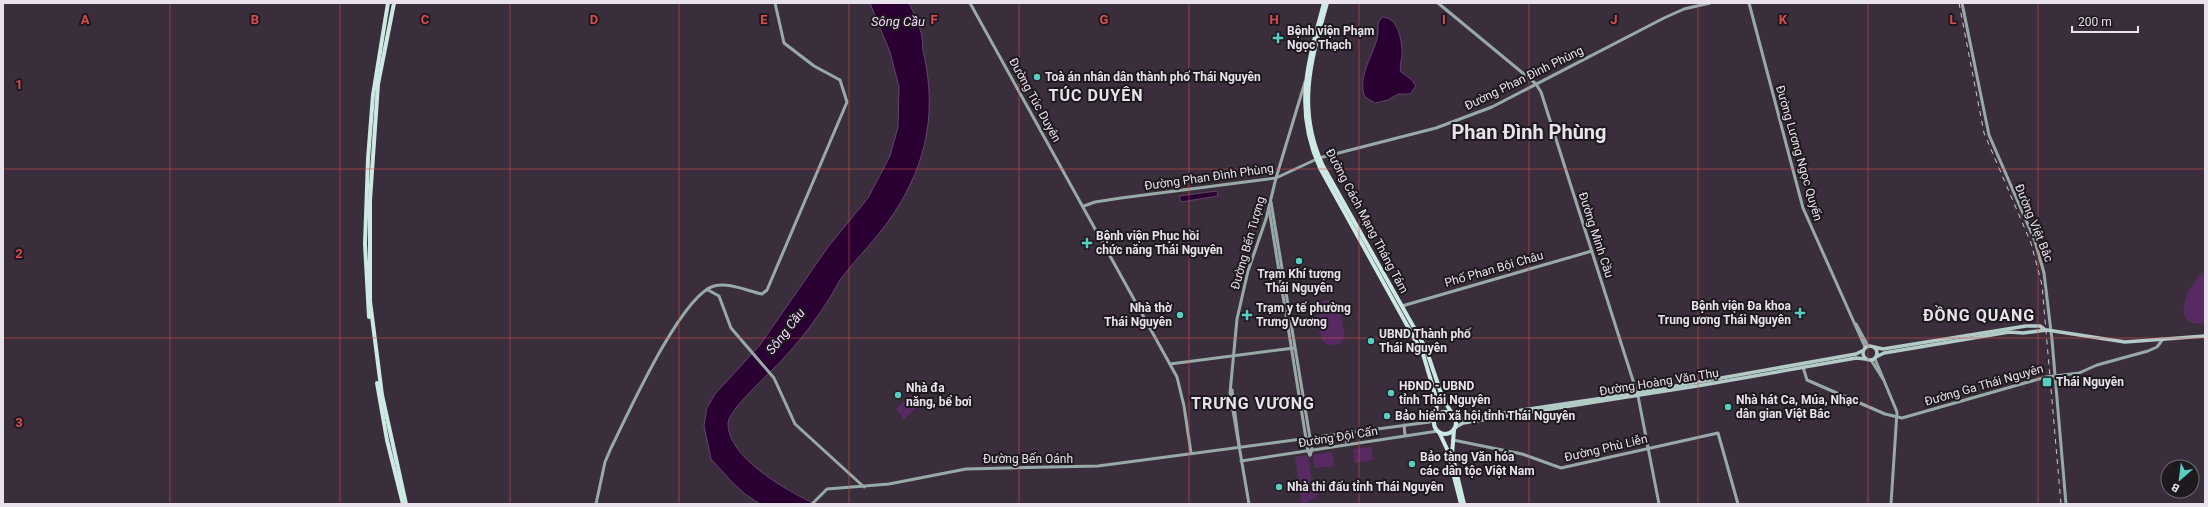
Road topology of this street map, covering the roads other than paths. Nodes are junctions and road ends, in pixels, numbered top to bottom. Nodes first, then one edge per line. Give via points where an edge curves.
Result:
1 (388, 3) edge
2 (394, 3) edge
3 (775, 3) edge
4 (970, 3) edge
5 (1324, 3) edge
6 (1327, 3) edge
7 (1438, 3) edge
8 (1710, 3) edge
9 (1749, 3) edge
10 (1962, 3) edge
11 (1305, 82) junction
12 (1536, 84) junction
13 (1298, 104) junction
14 (1306, 104) junction
15 (1318, 159) junction
16 (1276, 178) junction
17 (1271, 200) junction
18 (1084, 206) junction
19 (1269, 207) junction
20 (1592, 251) junction
21 (1280, 262) junction
22 (708, 290) junction
23 (1402, 306) junction
24 (2048, 330) junction
25 (2205, 336) edge
26 (2163, 339) junction
27 (1938, 341) junction
28 (1867, 346) junction
29 (1874, 347) junction
30 (1294, 348) junction
31 (1862, 351) junction
32 (1233, 355) junction
33 (1866, 359) junction
34 (1874, 359) junction
35 (1818, 363) junction
36 (1170, 364) junction
37 (1803, 367) junction
38 (1773, 371) junction
39 (2055, 375) junction
40 (1638, 394) junction
41 (380, 396) junction
42 (1529, 411) junction
43 (1453, 416) junction
44 (1436, 418) junction
45 (1897, 418) junction
46 (1404, 425) junction
47 (1455, 428) junction
48 (1345, 432) junction
49 (1439, 432) junction
50 (1406, 435) junction
51 (1310, 437) junction
52 (1306, 438) junction
53 (1453, 440) junction
54 (1347, 444) junction
55 (1239, 447) junction
56 (1649, 447) junction
57 (1310, 450) junction
58 (1191, 453) junction
59 (1241, 461) junction
60 (864, 487) junction
61 (403, 504) edge
62 (406, 504) edge
63 (596, 504) edge
64 (812, 504) edge
65 (1249, 504) edge
66 (1461, 504) edge
67 (1464, 504) edge
68 (1659, 504) edge
69 (1738, 504) edge
70 (1892, 504) edge
71 (2066, 504) edge

1 - 41 highway via 373,95 366,199 367,291
2 - 41 highway via 380,72 370,200 370,301
3 - 22 street via 784,42 814,66 840,80 847,102 767,290 762,294 724,285
4 - 18 street, Đường Túc Duyên
5 - 11 highway, Đường Cách Mạng Tháng Tám
6 - 14 highway, Đường Cách Mạng Tháng Tám via 1311,64
7 - 12 street
8 - 12 street, Đường Phan Đình Phùng via 1684,9 1664,18
9 - 28 street, Đường Lương Ngọc Quyến via 1803,208
10 - 24 street, Đường Việt Bắc via 1985,123 1992,146 2039,253 2046,281
11 - 13 street, Đường Bến Tượng
11 - 14 highway, Đường Cách Mạng Tháng Tám
12 - 15 street, Đường Phan Đình Phùng via 1492,107 1436,128
12 - 20 street, Đường Minh Cầu via 1541,92
13 - 14 street
13 - 16 street, Đường Bến Tượng
14 - 15 highway, Đường Cách Mạng Tháng Tám
15 - 16 street, Đường Phan Đình Phùng
15 - 23 highway, Đường Cách Mạng Tháng Tám
15 - 44 highway, Đường Cách Mạng Tháng Tám via 1423,354 1437,401
16 - 17 street, Đường Bến Tượng
16 - 18 street, Đường Phan Đình Phùng via 1120,198
17 - 19 street, Đường Bến Tượng
17 - 21 street
18 - 36 street, Đường Túc Duyên
19 - 21 street
19 - 32 street, Đường Bến Tượng via 1242,296
20 - 23 street, Phố Phan Bội Châu
20 - 40 street, Đường Minh Cầu
21 - 30 street
22 - 60 street via 719,296 724,303 730,324 771,374 795,424
22 - 63 street via 689,307 659,354 608,455
23 - 43 highway, Đường Cách Mạng Tháng Tám via 1426,349 1443,400
24 - 26 main road via 2120,341
24 - 27 main road
24 - 27 main road via 2040,326 2026,326
24 - 39 street, Đường Việt Bắc
25 - 26 main road
26 - 39 street, Đường Ga Thái Nguyên via 2158,346 2148,351 2097,365 2079,373
27 - 29 main road via 1883,350
27 - 34 main road via 1884,352
28 - 29 main road
28 - 31 main road
29 - 34 main road via 1877,352
30 - 32 street
30 - 51 street
30 - 52 street
31 - 33 main road
31 - 35 main road, Đường Hoàng Văn Thụ
32 - 36 street
32 - 55 street, Đường Bến Tượng via 1231,399
33 - 34 main road
33 - 35 main road, Đường Hoàng Văn Thụ
34 - 45 street via 1895,406
35 - 37 main road, Đường Hoàng Văn Thụ
35 - 38 main road, Đường Hoàng Văn Thụ
36 - 58 street, Đường Túc Duyên via 1180,385
37 - 38 main road, Đường Hoàng Văn Thụ
37 - 45 street via 1807,380
38 - 40 main road, Đường Hoàng Văn Thụ
39 - 45 street, Đường Ga Thái Nguyên
39 - 71 street, Đường Việt Bắc
40 - 42 main road, Đường Hoàng Văn Thụ
40 - 56 street, Đường Minh Cầu
41 - 61 highway
41 - 62 highway
42 - 43 main road, Đường Hoàng Văn Thụ via 1463,419
42 - 47 main road, Đường Hoàng Văn Thụ via 1463,423
43 - 44 highway via 1442,413
43 - 47 highway
44 - 46 street, Đường Đội Cấn via 1430,422
44 - 49 highway via 1435,427
45 - 70 street
46 - 48 street, Đường Đội Cấn
46 - 50 street
47 - 49 highway via 1446,434
47 - 53 highway
48 - 51 street, Đường Đội Cấn
48 - 54 street
49 - 50 street, Đường Đội Cấn
49 - 66 highway via 1447,449
50 - 54 street, Đường Đội Cấn
51 - 52 street, Đường Đội Cấn
51 - 57 street
52 - 55 street, Đường Đội Cấn
52 - 57 street
53 - 56 street, Đường Phù Liễn via 1522,454 1561,468
53 - 67 highway via 1452,454
54 - 57 street, Đường Đội Cấn
55 - 58 street, Đường Bến Oánh
55 - 59 street, Đường Bến Tượng
56 - 68 street, Đường Minh Cầu
56 - 69 street, Đường Phù Liễn via 1718,433
57 - 59 street, Đường Đội Cấn
58 - 60 street, Đường Bến Oánh via 1098,466 974,468
59 - 65 street, Đường Bến Tượng
60 - 64 street, Đường Bến Oánh via 827,489

